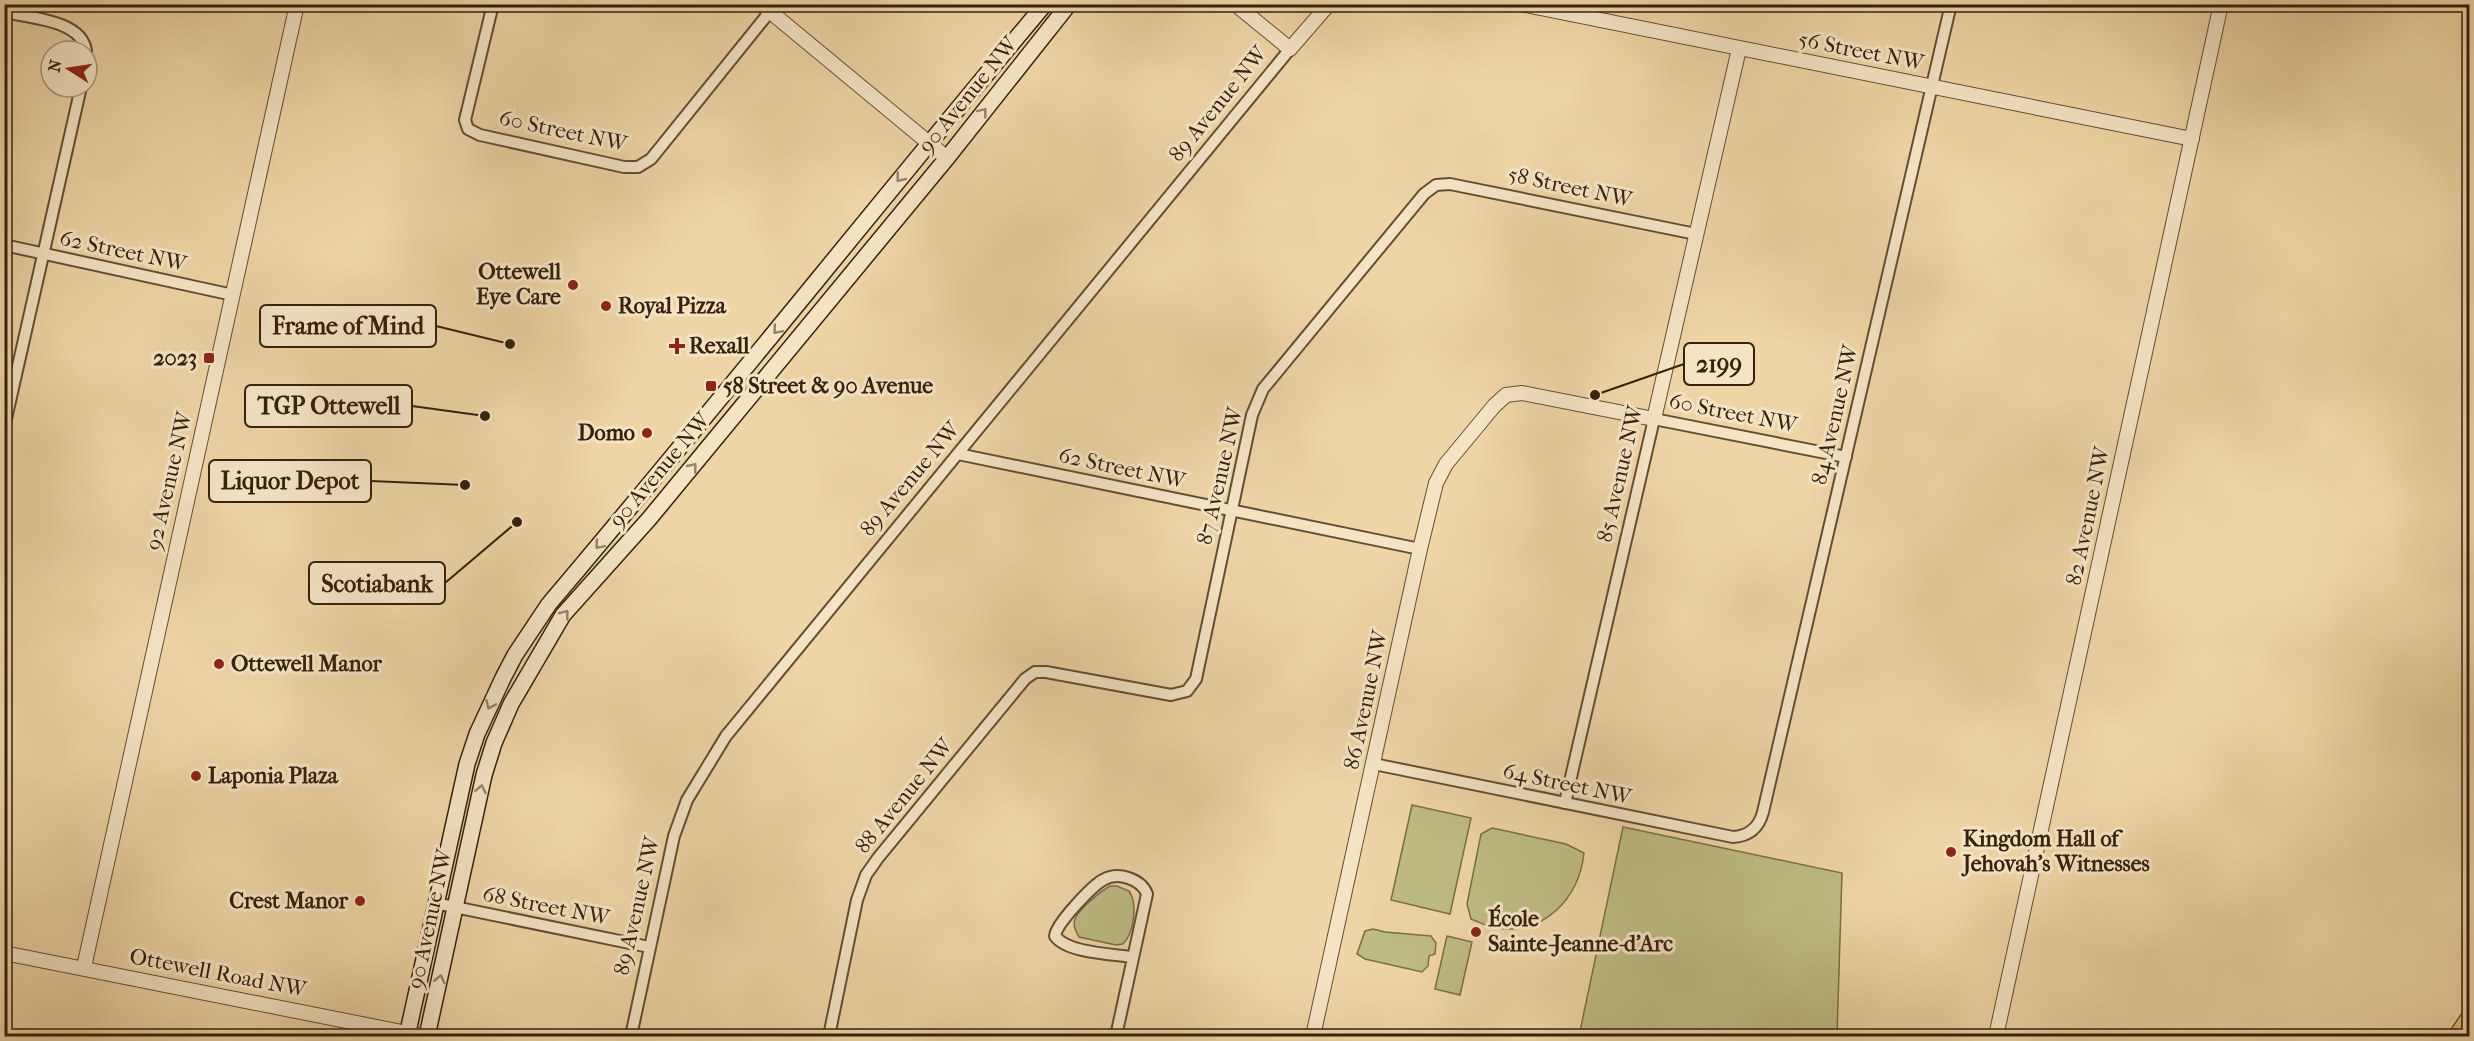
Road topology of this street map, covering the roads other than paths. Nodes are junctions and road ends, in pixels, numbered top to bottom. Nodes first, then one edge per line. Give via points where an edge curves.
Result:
1 (297, 4) edge
2 (493, 4) edge
3 (1045, 4) edge
4 (1069, 4) edge
5 (1235, 4) edge
6 (1329, 4) edge
7 (1521, 4) edge
8 (1951, 4) edge
9 (2221, 4) edge
10 (769, 7) edge
11 (4, 12) edge
12 (83, 39) edge
13 (1290, 49) junction
14 (1739, 49) junction
15 (1932, 87) junction
16 (78, 99) edge
17 (2192, 140) junction
18 (928, 143) junction
19 (947, 158) junction
20 (1436, 185) joint
21 (1696, 234) junction
22 (4, 245) edge
23 (43, 253) junction
24 (233, 294) junction
25 (1506, 394) joint
26 (1654, 419) junction
27 (4, 428) edge
28 (958, 454) junction
29 (1846, 457) junction
30 (1232, 510) junction
31 (1419, 549) junction
32 (1035, 672) joint
33 (1374, 764) junction
34 (1565, 803) junction
35 (1752, 832) joint
36 (435, 903) junction
37 (456, 908) junction
38 (649, 947) junction
39 (4, 952) edge
40 (1132, 957) junction
41 (84, 967) junction
42 (2469, 1020) edge
43 (412, 1036) edge
44 (427, 1036) edge
45 (631, 1036) edge
46 (829, 1036) edge
47 (1116, 1036) edge
48 (1312, 1036) edge
49 (1996, 1036) edge
50 (2459, 1036) edge

1 - 24 street, 92 Avenue NW
2 - 10 street, 60 Street NW via 465,120 468,129 624,167 638,167 651,159
3 - 18 main road, 90 Avenue NW
19 -> 4 main road, 90 Avenue NW
5 - 13 street
6 - 13 street, 89 Avenue NW
7 - 14 street, 56 Street NW
8 - 15 street, 84 Avenue NW
9 - 17 street, 82 Avenue NW
10 - 18 street
11 - 12 street via 63,25
13 - 28 street, 89 Avenue NW
14 - 15 street, 56 Street NW
14 - 21 street, 85 Avenue NW
15 - 17 street, 56 Street NW
15 - 29 street, 84 Avenue NW
16 - 23 street
17 - 49 street, 82 Avenue NW
18 - 19 street
18 -> 36 main road, 90 Avenue NW via 780,328 549,604 528,635 490,705 466,764
37 -> 19 main road, 90 Avenue NW via 494,743 511,704 563,615 649,519
20 - 21 street, 58 Street NW via 1450,184
20 - 30 street, 87 Avenue NW via 1263,389 1252,415
21 - 26 street, 85 Avenue NW
22 - 23 street, 62 Street NW
23 - 24 street, 62 Street NW
23 - 27 street
24 - 41 street, 92 Avenue NW
25 - 26 street, 60 Street NW via 1522,393
25 - 31 street, 86 Avenue NW via 1446,464 1436,483
26 - 29 street, 60 Street NW
26 - 34 street, 85 Avenue NW
28 - 30 street, 62 Street NW
28 - 38 street, 89 Avenue NW via 726,736 687,800 674,836
29 - 35 street, 84 Avenue NW via 1763,812
30 - 31 street, 62 Street NW
30 - 32 street, 87 Avenue NW via 1196,679 1187,691 1171,695
31 - 33 street, 86 Avenue NW
32 - 46 street, 88 Avenue NW via 1025,679 866,875 857,900
33 - 34 street, 64 Street NW
33 - 48 street, 86 Avenue NW
34 - 35 street, 64 Street NW via 1734,837
36 - 37 street, 68 Street NW
36 - 43 main road, 90 Avenue NW
37 - 38 street, 68 Street NW
44 -> 37 main road, 90 Avenue NW
38 - 45 street, 89 Avenue NW
39 - 41 street, Ottewell Road NW
40 - 40 street via 1147,894 1138,881 1111,877 1070,912 1055,936 1076,948
40 - 47 street
41 - 43 street, Ottewell Road NW
42 - 50 highway

